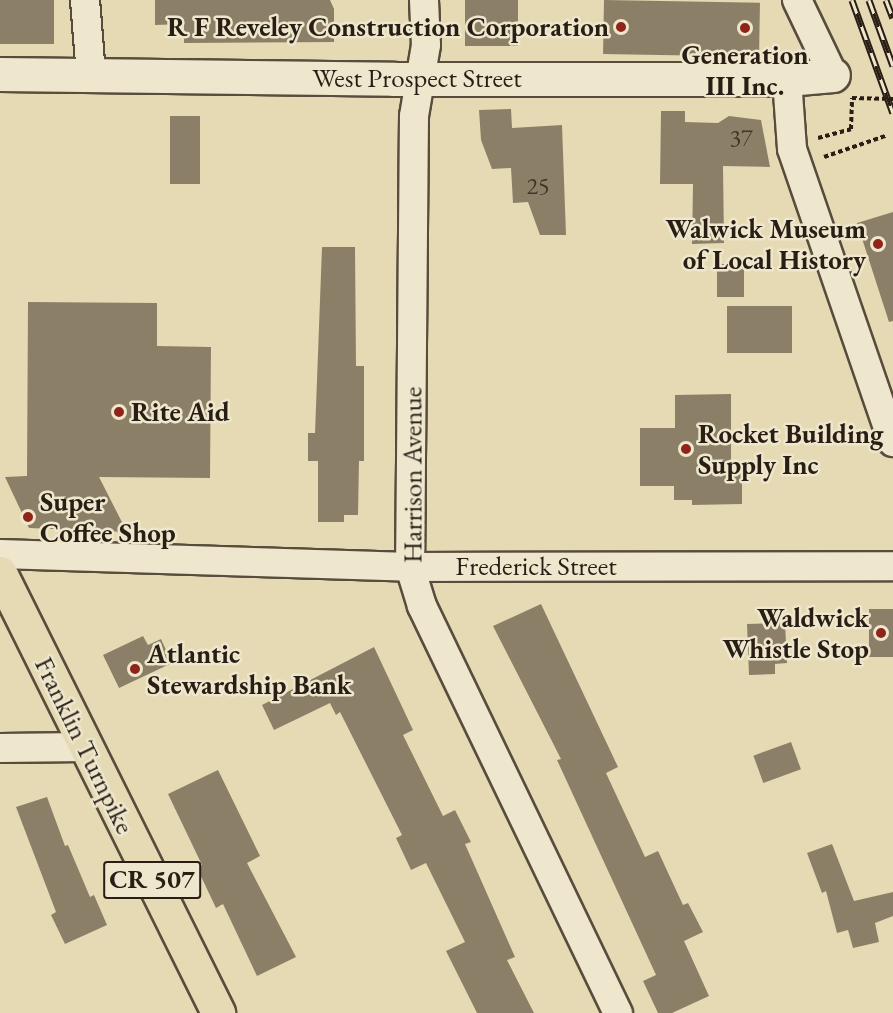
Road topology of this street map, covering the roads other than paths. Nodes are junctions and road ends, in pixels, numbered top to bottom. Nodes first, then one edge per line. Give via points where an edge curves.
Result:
1 (85, 0) edge
2 (424, 0) edge
3 (797, 0) edge
4 (0, 74) edge
5 (91, 75) junction
6 (422, 79) junction
7 (787, 79) junction
8 (843, 87) joint
9 (893, 442) edge
10 (0, 554) edge
11 (893, 566) edge
12 (410, 567) junction
13 (0, 573) edge
14 (85, 747) junction
15 (0, 748) edge
16 (218, 1013) edge
17 (618, 1013) edge

1 - 5 street
2 - 6 street, Harrison Avenue via 426,45
3 - 8 street
4 - 5 street, West Prospect Street
5 - 6 street, West Prospect Street
6 - 7 street, West Prospect Street
6 - 12 street, Harrison Avenue via 414,116
7 - 8 street, West Prospect Street
7 - 9 street via 792,149
10 - 12 street, Frederick Street
11 - 12 street, Frederick Street
12 - 17 street, Harrison Avenue via 422,606
13 - 14 main road, Franklin Turnpike / CR 507
14 - 15 street
14 - 16 main road, Franklin Turnpike / CR 507

